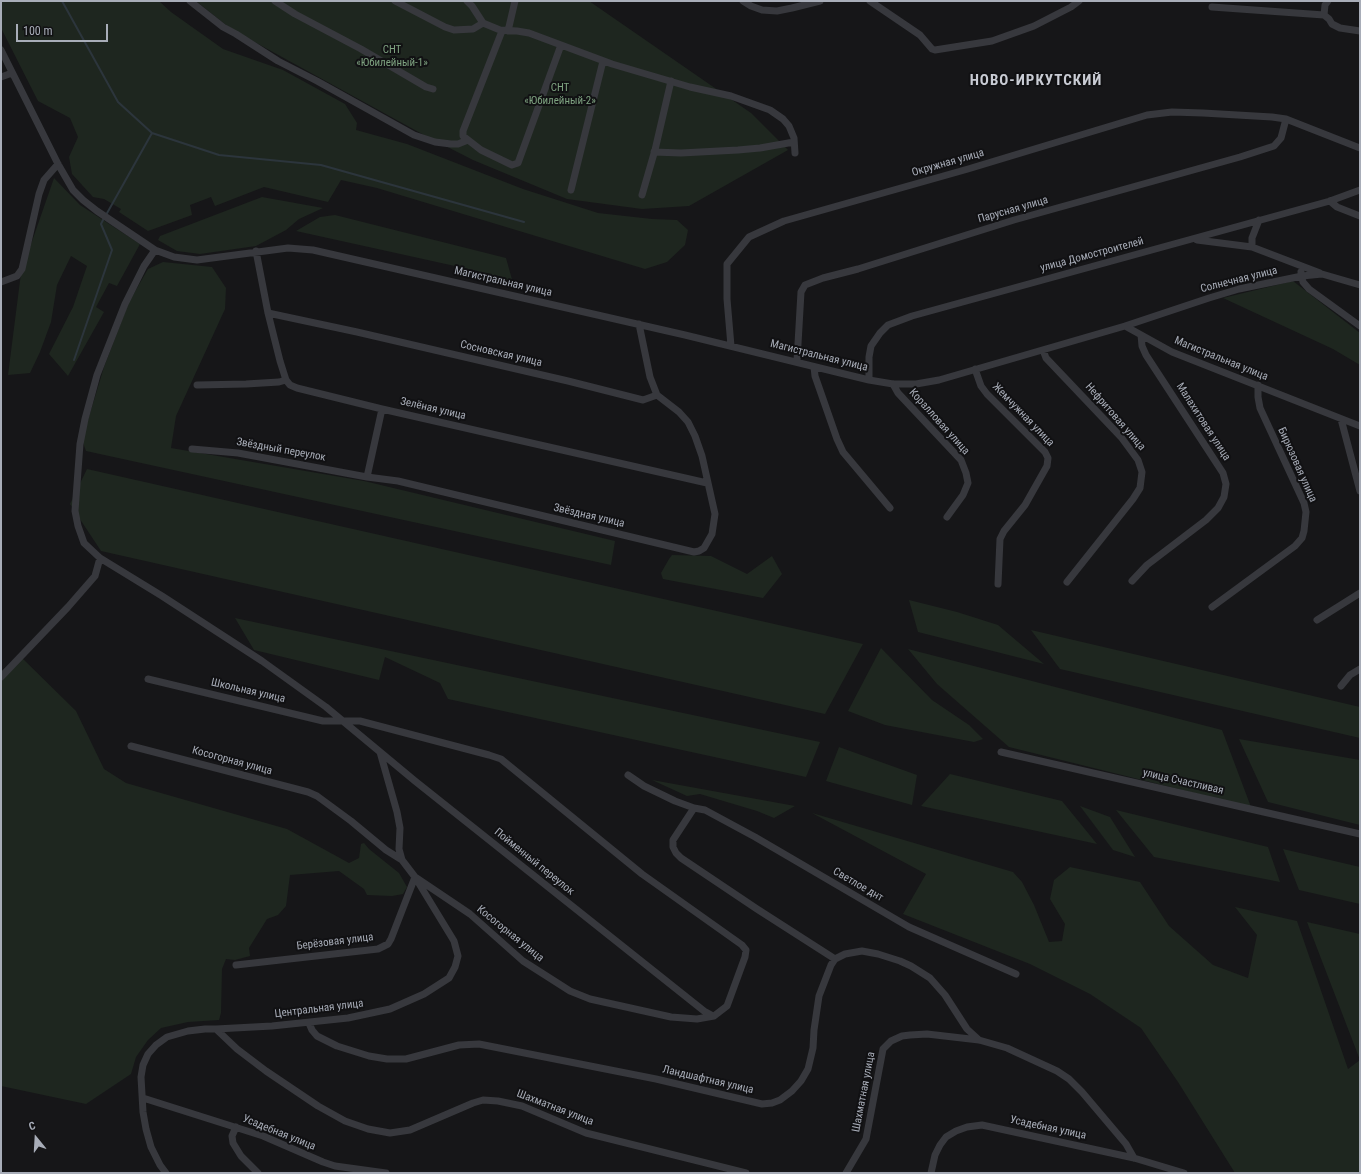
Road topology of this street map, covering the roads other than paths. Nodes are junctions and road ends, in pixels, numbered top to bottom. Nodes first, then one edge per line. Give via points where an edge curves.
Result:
1 (190, 1) edge
2 (275, 1) edge
3 (395, 1) edge
4 (515, 1) edge
5 (743, 1) edge
6 (820, 1) edge
7 (870, 1) edge
8 (1079, 1) edge
9 (1328, 1) edge
10 (471, 3) edge
11 (1214, 4) edge
12 (1324, 15) junction
13 (483, 23) junction
14 (505, 31) junction
15 (1360, 31) edge
16 (561, 45) junction
17 (1, 50) edge
18 (603, 61) junction
19 (12, 73) junction
20 (1, 77) edge
21 (671, 81) junction
22 (433, 89) dead end
23 (1286, 119) junction
24 (468, 140) junction
25 (794, 142) junction
26 (1360, 148) edge
27 (654, 152) junction
28 (795, 153) dead end
29 (58, 164) junction
30 (571, 190) dead end
31 (1360, 190) edge
32 (642, 195) dead end
33 (1330, 201) junction
34 (1360, 216) edge
35 (1259, 220) junction
36 (1193, 239) junction
37 (1252, 248) junction
38 (155, 250) junction
39 (256, 251) junction
40 (1301, 266) junction
41 (1322, 274) junction
42 (1302, 276) junction
43 (1, 282) edge
44 (1360, 285) edge
45 (268, 313) junction
46 (639, 324) junction
47 (1125, 326) junction
48 (1360, 326) edge
49 (1141, 335) junction
50 (731, 346) junction
51 (1042, 350) junction
52 (797, 361) junction
53 (814, 366) junction
54 (975, 369) junction
55 (286, 380) junction
56 (869, 380) junction
57 (894, 384) junction
58 (197, 385) dead end
59 (1258, 385) junction
60 (657, 395) junction
61 (382, 409) junction
62 (1341, 419) junction
63 (1360, 426) edge
64 (192, 449) dead end
65 (367, 477) junction
66 (707, 483) junction
67 (1360, 491) edge
68 (890, 508) dead end
69 (947, 517) dead end
70 (100, 558) junction
71 (1132, 581) dead end
72 (1067, 582) dead end
73 (998, 584) dead end
74 (1360, 594) edge
75 (1212, 607) dead end
76 (1318, 620) dead end
77 (1360, 669) edge
78 (1, 676) edge
79 (148, 679) dead end
80 (1341, 686) dead end
81 (343, 722) junction
82 (131, 746) dead end
83 (380, 752) junction
84 (1001, 752) dead end
85 (628, 775) dead end
86 (694, 808) junction
87 (1360, 834) edge
88 (402, 860) junction
89 (415, 877) junction
90 (835, 959) junction
91 (236, 965) dead end
92 (1016, 974) dead end
93 (714, 1016) junction
94 (309, 1023) junction
95 (216, 1029) junction
96 (979, 1040) junction
97 (143, 1098) junction
98 (236, 1127) junction
99 (1134, 1158) junction
100 (166, 1173) edge
101 (258, 1173) edge
102 (386, 1173) edge
103 (746, 1173) edge
104 (846, 1173) edge
105 (931, 1173) edge
106 (1184, 1173) edge

1 - 24 street via 223,27 278,61 414,135 451,144
2 - 22 street
3 - 13 street via 454,30 473,29
4 - 14 street
5 - 6 street via 762,10 778,11
7 - 8 street via 920,35 932,50 992,41 1034,26
9 - 12 street
10 - 13 street
11 - 12 street
12 - 15 street via 1340,28
13 - 14 street
14 - 16 street via 530,33
14 - 24 street via 463,132 463,136
16 - 18 street
16 - 24 street via 518,163 512,165 481,150
17 - 19 street, Магистральная улица
18 - 21 street
18 - 30 street
19 - 20 street
19 - 29 street, Магистральная улица
21 - 25 street via 731,96 770,110 789,126
21 - 27 street
23 - 26 street, Окружная улица
23 - 50 street, Окружная улица via 1172,112 1147,115 784,221 749,237 726,264
23 - 52 street, Парусная улица via 1281,138 1274,146 1014,220 804,285 801,292
25 - 27 street via 738,150
25 - 28 street
27 - 32 street
29 - 38 street, Магистральная улица via 73,190 83,200
29 - 43 street via 44,180 38,194 22,269 17,276
31 - 33 street, улица Домостроителей
33 - 34 street
33 - 35 street, улица Домостроителей
35 - 36 street, улица Домостроителей
35 - 37 street via 1252,238
36 - 37 street
36 - 56 street, улица Домостроителей via 912,316 888,325 871,346
37 - 40 street
38 - 39 street, Магистральная улица via 174,257 197,260
38 - 70 street, Пойменный переулок via 125,304 97,375 80,444 75,511 84,543
39 - 45 street
39 - 46 street, Магистральная улица via 288,248 313,250
40 - 41 street
40 - 42 street
41 - 42 street, Солнечная улица
41 - 44 street, Солнечная улица
42 - 47 street, Солнечная улица via 1224,294
42 - 48 street via 1309,289
45 - 55 street
45 - 60 street, Сосновская улица via 568,381 639,400
46 - 50 street, Магистральная улица
46 - 60 street via 650,377
47 - 49 street, Магистральная улица
47 - 51 street, Магистральная улица
49 - 59 street, Магистральная улица via 1172,352
49 - 71 street, Малахитовая улица via 1146,355 1224,473 1226,484 1218,508 1147,565
50 - 52 street, Магистральная улица
51 - 54 street, Магистральная улица
51 - 72 street, Нефритовая улица via 1046,358 1121,437 1138,460 1142,472 1140,488 1134,499
52 - 53 street, Магистральная улица
53 - 56 street, Магистральная улица
53 - 68 street via 815,376 843,452
54 - 57 street, Магистральная улица via 939,380
54 - 73 street, Жемчужная улица via 987,394 1048,458 1047,466 1025,505 1000,539
55 - 58 street
55 - 61 street, Зелёная улица via 297,388
56 - 57 street, Магистральная улица
57 - 69 street, Коралловая улица via 898,393 961,460 968,483 963,495
59 - 62 street, Магистральная улица
59 - 75 street, Бирюзовая улица via 1260,408 1304,503 1304,530 1302,538 1295,546
60 - 66 street, Звёздная улица via 688,422 702,456
61 - 65 street
61 - 66 street, Зелёная улица
62 - 63 street, Магистральная улица
62 - 67 street
64 - 65 street, Звёздный переулок via 238,453
65 - 66 street, Звёздная улица via 398,481 694,552 704,548 712,534 715,514
70 - 78 street via 95,576 68,608
70 - 81 street, Пойменный переулок via 262,661
74 - 76 street
77 - 80 street via 1350,675
79 - 81 street, Школьная улица via 323,721
81 - 83 street, Пойменный переулок
81 - 93 street, Школьная улица via 360,721 501,759 642,874 742,945 746,950 746,957 727,1006
82 - 88 street, Косогорная улица via 308,792 317,796
83 - 88 street via 397,812
83 - 93 street, Пойменный переулок via 704,1011
84 - 87 street, улица Счастливая
85 - 86 street, Светлое днт via 644,786
86 - 90 street via 673,840 676,853 756,909
86 - 92 street, Светлое днт via 705,810 755,837 909,927
88 - 89 street, Центральная улица
89 - 91 street, Берёзовая улица via 391,939 388,944 378,949
89 - 93 street, Косогорная улица via 470,914 523,961 570,991 590,999 671,1017 697,1019
89 - 94 street, Центральная улица via 454,941 458,956 449,978 424,994 390,1008 348,1018
90 - 94 street, Ландшафтная улица via 819,996 808,1069 792,1091 772,1103 762,1104 656,1079 479,1044 459,1045 406,1059 369,1056 337,1046 317,1036
90 - 96 street via 862,951 911,966 930,978 945,994 967,1029
94 - 95 street, Центральная улица
95 - 97 street, Центральная улица via 188,1031 167,1037 156,1044 143,1065
95 - 103 street, Шахматная улица via 237,1049 305,1098 345,1122 368,1129 390,1133 410,1130 472,1103 498,1100 512,1103 586,1133
96 - 99 street, Шахматная улица via 1026,1056 1069,1079 1104,1117
96 - 104 street, Шахматная улица via 942,1035 910,1035 896,1038 886,1045 881,1054 866,1139
97 - 98 street, Усадебная улица
97 - 100 street, Центральная улица via 143,1112 151,1147
98 - 101 street via 232,1136 233,1143 241,1156
98 - 102 street, Усадебная улица via 335,1166
99 - 105 street, Усадебная улица via 982,1125 967,1127 946,1137 935,1155
99 - 106 street, Усадебная улица

